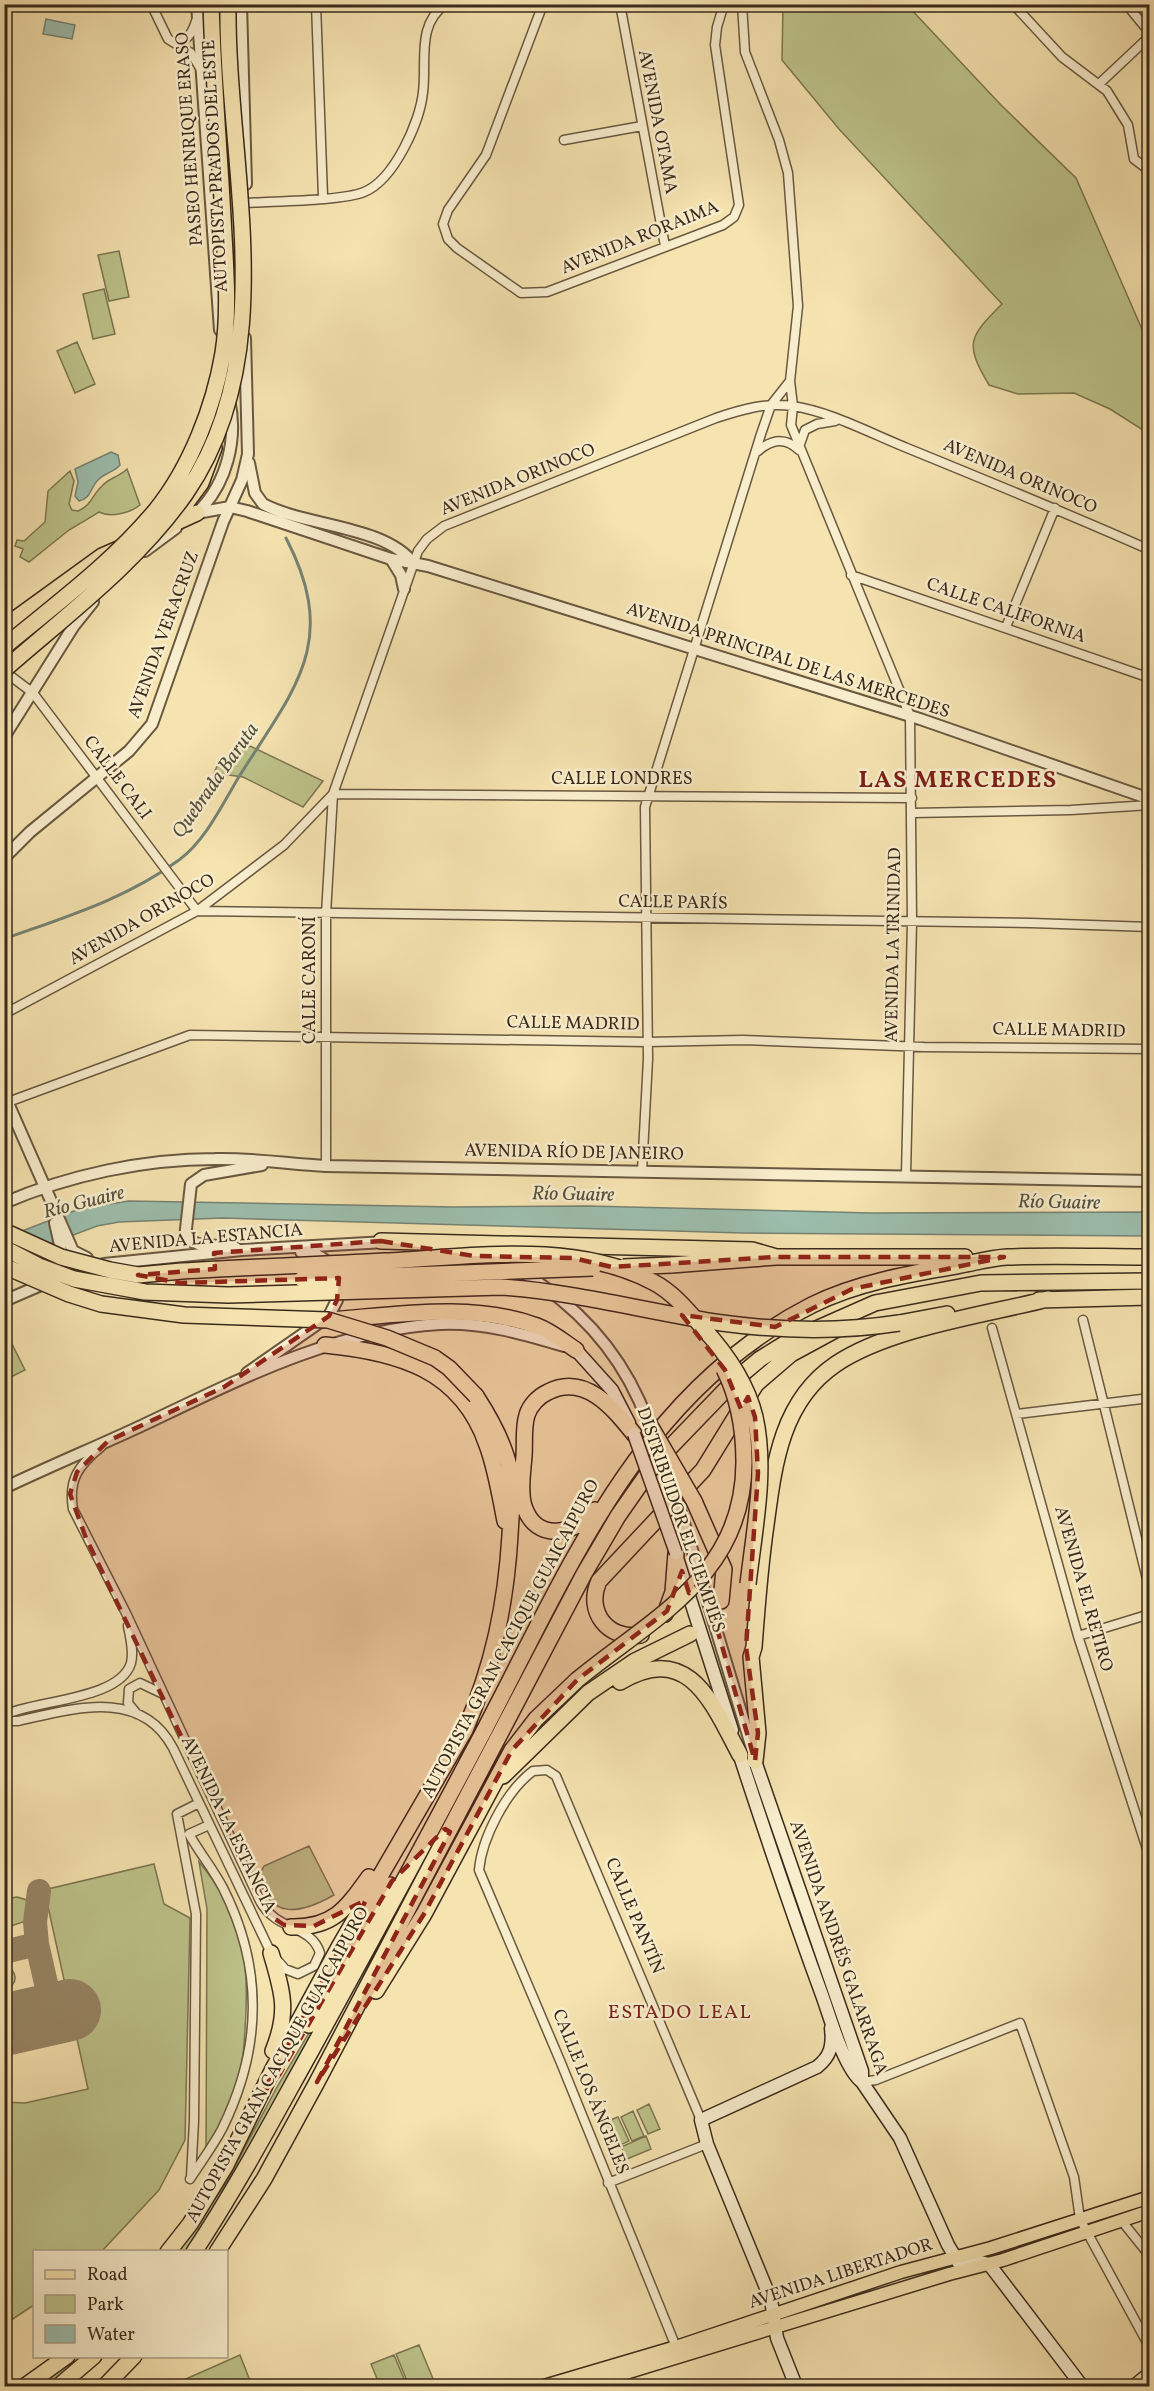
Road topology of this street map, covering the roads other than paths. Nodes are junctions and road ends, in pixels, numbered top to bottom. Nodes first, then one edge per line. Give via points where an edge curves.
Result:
1 (151, 4) edge
2 (211, 4) edge
3 (228, 4) edge
4 (241, 4) edge
5 (316, 4) edge
6 (446, 4) edge
7 (543, 4) edge
8 (620, 4) edge
9 (724, 4) edge
10 (742, 4) edge
11 (1013, 4) edge
12 (1126, 4) edge
13 (197, 10) edge
14 (1149, 35) edge
15 (176, 44) junction
16 (202, 71) junction
17 (1099, 84) junction
18 (205, 113) junction
19 (642, 126) junction
20 (564, 140) dead end
21 (1149, 171) edge
22 (322, 197) junction
23 (246, 203) junction
24 (211, 205) junction
25 (665, 246) junction
26 (245, 320) junction
27 (223, 369) junction
28 (790, 381) junction
29 (771, 405) junction
30 (793, 406) junction
31 (839, 420) junction
32 (799, 450) junction
33 (757, 452) junction
34 (248, 454) junction
35 (230, 507) junction
36 (1055, 508) junction
37 (197, 513) junction
38 (139, 540) junction
39 (1149, 550) edge
40 (391, 559) junction
41 (414, 564) junction
42 (851, 575) junction
43 (404, 588) junction
44 (4, 627) edge
45 (1006, 627) junction
46 (4, 647) edge
47 (694, 650) junction
48 (4, 670) edge
49 (1149, 678) edge
50 (33, 693) junction
51 (910, 716) junction
52 (4, 737) edge
53 (96, 779) junction
54 (333, 794) junction
55 (648, 797) junction
56 (912, 798) junction
57 (1149, 799) edge
58 (1149, 805) edge
59 (912, 813) junction
60 (4, 858) edge
61 (197, 911) junction
62 (326, 914) junction
63 (644, 919) junction
64 (912, 922) junction
65 (1149, 927) edge
66 (4, 1014) edge
67 (328, 1035) junction
68 (647, 1042) junction
69 (910, 1046) junction
70 (1149, 1049) edge
71 (6, 1098) edge
72 (268, 1163) junction
73 (326, 1166) junction
74 (642, 1171) junction
75 (906, 1175) junction
76 (1149, 1181) edge
77 (45, 1186) junction
78 (4, 1203) edge
79 (4, 1231) edge
80 (381, 1241) junction
81 (4, 1248) edge
82 (242, 1250) junction
83 (262, 1250) junction
84 (68, 1252) junction
85 (776, 1257) junction
86 (1004, 1257) junction
87 (1149, 1257) edge
88 (104, 1264) junction
89 (4, 1266) edge
90 (138, 1275) junction
91 (51, 1281) junction
92 (1149, 1281) edge
93 (655, 1283) junction
94 (1025, 1283) junction
95 (1149, 1297) edge
96 (4, 1301) edge
97 (328, 1320) junction
98 (1083, 1320) dead end
99 (993, 1328) dead end
100 (901, 1330) junction
101 (325, 1345) junction
102 (576, 1350) junction
103 (224, 1387) junction
104 (1149, 1398) edge
105 (1101, 1403) junction
106 (1017, 1414) junction
107 (648, 1422) junction
108 (634, 1434) junction
109 (108, 1441) junction
110 (620, 1480) junction
111 (4, 1488) edge
112 (510, 1542) junction
113 (676, 1553) junction
114 (1149, 1591) edge
115 (721, 1601) dead end
116 (126, 1613) junction
117 (1149, 1614) edge
118 (690, 1634) dead end
119 (1078, 1636) junction
120 (751, 1657) junction
121 (162, 1694) junction
122 (138, 1714) junction
123 (4, 1715) edge
124 (564, 1717) junction
125 (4, 1720) edge
126 (740, 1755) junction
127 (755, 1761) junction
128 (494, 1783) junction
129 (199, 1803) junction
130 (209, 1825) junction
131 (481, 1849) joint
132 (392, 1855) junction
133 (1149, 1858) edge
134 (414, 1859) junction
135 (291, 1927) junction
136 (271, 1953) junction
137 (830, 2015) junction
138 (317, 2082) junction
139 (862, 2082) junction
140 (262, 2094) junction
141 (701, 2120) junction
142 (707, 2144) junction
143 (608, 2183) junction
144 (1149, 2197) edge
145 (1149, 2211) edge
146 (1080, 2219) junction
147 (1122, 2220) junction
148 (1086, 2231) junction
149 (170, 2250) edge
150 (195, 2250) edge
151 (218, 2250) edge
152 (956, 2256) junction
153 (1149, 2256) edge
154 (989, 2264) junction
155 (963, 2270) junction
156 (772, 2315) junction
157 (775, 2329) junction
158 (676, 2347) junction
159 (1149, 2348) edge
160 (63, 2358) edge
161 (92, 2358) edge
162 (133, 2358) edge
163 (1149, 2373) edge
164 (25, 2386) edge
165 (60, 2386) edge
166 (105, 2386) edge
167 (544, 2386) edge
168 (583, 2386) edge
169 (796, 2386) edge
170 (1082, 2386) edge
171 (1134, 2386) edge

1 - 15 street via 163,31
2 - 46 highway, AUTOPISTA PRADOS DEL ESTE, bridge via 226,270 223,352 214,389 190,453 156,510 110,560
3 - 48 highway, AUTOPISTA PRADOS DEL ESTE, bridge via 243,272 238,346 216,436 199,473 151,537 111,579
4 - 23 street
5 - 22 street
6 - 22 street via 437,10 427,30 423,96 400,155 370,189
7 - 25 street, AVENIDA RORAIMA via 486,155 448,210 443,224 448,239 520,293 547,292
8 - 19 street, AVENIDA OTAMA
9 - 25 street, AVENIDA RORAIMA via 715,45 739,205 729,222
10 - 28 street via 745,52 780,140 788,173 798,306
11 - 17 street via 1062,57
12 - 14 street
13 - 15 street via 190,35
13 - 16 street, PASEO HENRIQUE ERASO
14 - 17 street
15 - 16 street via 191,53
16 - 18 street, PASEO HENRIQUE ERASO
17 - 21 street via 1128,125 1134,159
18 - 23 street via 211,127 219,195 232,203
18 - 24 street, PASEO HENRIQUE ERASO
19 - 20 street
19 - 25 street, AVENIDA OTAMA
22 - 23 street
23 - 26 street
24 - 26 street via 236,208 240,305
24 - 27 street, PASEO HENRIQUE ERASO
26 - 34 street
27 - 37 street, PASEO HENRIQUE ERASO via 231,404 230,452 215,492
27 - 38 highway via 208,471 180,511
28 - 29 street
28 - 30 street
29 - 30 street, AVENIDA ORINOCO
29 - 33 street
29 - 41 street, AVENIDA ORINOCO via 716,418 444,526 427,539
30 - 31 street, AVENIDA ORINOCO
30 - 32 street via 791,425
31 - 32 street via 805,430
31 - 36 street, AVENIDA ORINOCO
32 - 33 street via 782,440 770,442
32 - 42 street
33 - 47 street
34 - 35 street
34 - 41 street, AVENIDA PRINCIPAL DE LAS MERCEDES via 255,493 263,504 376,540 405,552
35 - 37 street, AVENIDA PRINCIPAL DE LAS MERCEDES
35 - 40 street, AVENIDA PRINCIPAL DE LAS MERCEDES
35 - 53 street, AVENIDA VERACRUZ via 152,724 135,745
36 - 39 street, AVENIDA ORINOCO
36 - 45 street
37 - 38 highway
37 - 50 street via 150,547 84,612
38 - 44 highway via 102,556
40 - 41 street, AVENIDA PRINCIPAL DE LAS MERCEDES
40 - 43 street
41 - 43 street, AVENIDA ORINOCO
41 - 47 street, AVENIDA PRINCIPAL DE LAS MERCEDES
42 - 45 street, CALLE CALIFORNIA
42 - 51 street
43 - 54 street, AVENIDA ORINOCO
45 - 49 street, CALLE CALIFORNIA
47 - 51 street, AVENIDA PRINCIPAL DE LAS MERCEDES
47 - 55 street
48 - 50 street, CALLE CALI
50 - 52 street
50 - 53 street, CALLE CALI
51 - 56 street, AVENIDA LA TRINIDAD
51 - 57 street, AVENIDA PRINCIPAL DE LAS MERCEDES
53 - 60 street, AVENIDA VERACRUZ
53 - 61 street, CALLE CALI
54 - 55 street, CALLE LONDRES
54 - 61 street, AVENIDA ORINOCO via 284,845
54 - 62 street, CALLE CARONÍ
55 - 56 street, CALLE LONDRES
55 - 63 street
56 - 59 street, AVENIDA LA TRINIDAD
58 - 59 street
59 - 64 street, AVENIDA LA TRINIDAD
61 - 62 street, CALLE PARÍS
61 - 66 street, AVENIDA ORINOCO
62 - 63 street, CALLE PARÍS
62 - 67 street, CALLE CARONÍ
63 - 64 street, CALLE PARÍS
63 - 68 street
64 - 65 street, CALLE PARÍS
64 - 69 street, AVENIDA LA TRINIDAD
67 - 68 street, CALLE MADRID
67 - 71 street, CALLE MADRID via 190,1035
67 - 73 street, CALLE CARONÍ
68 - 69 street, CALLE MADRID via 743,1040
68 - 74 street
69 - 70 street, CALLE MADRID
69 - 75 street, AVENIDA LA TRINIDAD
71 - 77 street
72 - 73 street, AVENIDA RÍO DE JANEIRO
72 - 77 street, AVENIDA RÍO DE JANEIRO via 214,1159 165,1162
72 - 82 street via 204,1175 191,1184 185,1238 198,1244
73 - 74 street, AVENIDA RÍO DE JANEIRO
74 - 75 street, AVENIDA RÍO DE JANEIRO
75 - 76 street, AVENIDA RÍO DE JANEIRO
77 - 78 street, AVENIDA RÍO DE JANEIRO
77 - 84 street
77 - 84 street
79 - 90 highway, bridge via 61,1257
80 - 83 street, AVENIDA LA ESTANCIA
80 - 85 highway via 752,1250
80 - 107 street, DISTRIBUIDOR EL CIEMPIÉS via 502,1262 532,1278 570,1305 608,1346 628,1376
81 - 100 highway, bridge via 74,1279 145,1292 228,1295 501,1287 723,1323
82 - 83 street, AVENIDA LA ESTANCIA
82 - 88 street, AVENIDA LA ESTANCIA
83 - 103 street via 313,1252 323,1257 337,1277 337,1300 329,1316
84 - 88 street
84 - 91 street via 63,1272
85 - 86 highway
85 - 90 highway, bridge via 302,1280 182,1283
86 - 87 highway, AUTOPISTA GRAN CACIQUE GUAICAIPURO
86 - 110 highway, AUTOPISTA GRAN CACIQUE GUAICAIPURO via 852,1289 786,1319 727,1360 707,1379
88 - 91 street, AVENIDA LA ESTANCIA
89 - 97 highway, bridge via 101,1304 184,1315
90 - 93 highway, bridge via 514,1254 573,1258
91 - 96 street, AVENIDA LA ESTANCIA
92 - 94 highway, AUTOPISTA GRAN CACIQUE GUAICAIPURO
93 - 120 highway, bridge via 675,1298 716,1342 745,1389 755,1418 758,1473 746,1647
93 - 128 highway, bridge via 710,1349 736,1396 744,1445 734,1525 721,1551 692,1589 577,1680 523,1735
94 - 113 highway via 879,1312 849,1322 791,1354 756,1384 703,1470 602,1577 594,1604 606,1626 632,1636 644,1634 659,1623 672,1597
94 - 138 highway, AUTOPISTA GRAN CACIQUE GUAICAIPURO via 981,1283 903,1297 823,1325 770,1353 744,1372 655,1464 618,1516 550,1635
95 - 100 highway via 1003,1304
97 - 102 highway via 441,1312 509,1317 539,1326
97 - 112 highway, bridge via 435,1358 476,1396 497,1432 509,1468
98 - 105 street
99 - 106 street, AVENIDA EL RETIRO
100 - 120 highway via 835,1365 812,1385 790,1416 772,1482
101 - 102 street via 441,1324 500,1329
101 - 103 street
101 - 112 highway via 374,1351 411,1361 454,1390 468,1405 487,1445
102 - 108 main road, DISTRIBUIDOR EL CIEMPIÉS via 612,1390
103 - 109 street
104 - 105 street
105 - 106 street
105 - 114 street
106 - 119 street, AVENIDA EL RETIRO
107 - 115 highway, bridge via 694,1501 724,1569
107 - 127 street, DISTRIBUIDOR EL CIEMPIÉS, bridge via 680,1510
108 - 110 highway via 602,1400 577,1387 544,1394 528,1413 522,1498 529,1517 538,1527 558,1533 577,1526
108 - 113 main road, DISTRIBUIDOR EL CIEMPIÉS, bridge
109 - 111 street
109 - 116 street, AVENIDA LA ESTANCIA via 77,1472 70,1494 86,1538
110 - 134 highway, AUTOPISTA GRAN CACIQUE GUAICAIPURO via 578,1547
112 - 132 highway via 500,1626 480,1696 465,1730
113 - 126 main road, DISTRIBUIDOR EL CIEMPIÉS
116 - 121 street, AVENIDA LA ESTANCIA
116 - 123 street, AVENIDA LA ESTANCIA via 131,1657 122,1679 100,1689
117 - 119 street
118 - 124 highway via 635,1661 578,1701
119 - 133 street, AVENIDA EL RETIRO
120 - 127 highway via 758,1733
121 - 122 street via 140,1683 129,1689 128,1703
121 - 135 street, AVENIDA LA ESTANCIA via 260,1901 272,1918
122 - 125 street, AVENIDA LA ESTANCIA via 101,1706
122 - 129 street, AVENIDA LA ESTANCIA via 167,1735
124 - 126 highway via 634,1674 674,1669 686,1675 705,1695
124 - 128 highway
126 - 137 main road, AVENIDA ANDRÉS GALARRAGA
127 - 139 main road, AVENIDA ANDRÉS GALARRAGA via 862,2071
128 - 138 highway via 424,1914
129 - 130 street, AVENIDA LA ESTANCIA
129 - 130 street via 177,1814 196,1914 190,2179 221,2130 236,2096 252,2036 254,1995 248,1953 221,1885 189,1834
130 - 136 street, AVENIDA LA ESTANCIA
131 - 141 street, CALLE PANTÍN via 501,1809 528,1775 543,1770 556,1776
131 - 143 street, CALLE LOS ÁNGELES via 479,1870
132 - 135 highway via 379,1862 337,1916 324,1924
132 - 140 highway
134 - 140 highway via 392,1881 279,2074
134 - 150 highway, AUTOPISTA GRAN CACIQUE GUAICAIPURO via 236,2186
135 - 136 street, AVENIDA LA ESTANCIA via 316,1943 320,1953 314,1966 298,1974 290,1972
136 - 140 highway via 281,1984 283,2028 260,2083
137 - 139 main road, AVENIDA ANDRÉS GALARRAGA via 850,2067
137 - 141 main road via 832,2044 824,2061
138 - 151 highway, AUTOPISTA GRAN CACIQUE GUAICAIPURO via 264,2179
139 - 146 street via 876,2080 1020,2023 1074,2177
139 - 152 main road, AVENIDA ANDRÉS GALARRAGA via 905,2147
140 - 149 highway via 226,2165
141 - 142 main road, CALLE PANTÍN
142 - 143 street
142 - 156 main road, CALLE PANTÍN via 771,2300
143 - 158 street, CALLE LOS ÁNGELES
144 - 146 main road, AVENIDA LIBERTADOR
145 - 147 main road, AVENIDA LIBERTADOR
146 - 148 street
146 - 152 main road, AVENIDA LIBERTADOR
147 - 148 main road, AVENIDA LIBERTADOR
147 - 153 street
148 - 154 main road, AVENIDA LIBERTADOR
148 - 159 street
152 - 154 main road
152 - 155 main road, AVENIDA ANDRÉS GALARRAGA
152 - 156 main road, AVENIDA LIBERTADOR
154 - 155 main road, AVENIDA LIBERTADOR
154 - 170 main road
155 - 157 main road, AVENIDA LIBERTADOR
156 - 157 main road, CALLE PANTÍN
156 - 158 main road, AVENIDA LIBERTADOR
157 - 168 main road, AVENIDA LIBERTADOR
157 - 169 main road, CALLE PANTÍN
158 - 167 main road, AVENIDA LIBERTADOR
160 - 164 highway
161 - 165 highway
162 - 166 highway
163 - 171 main road

